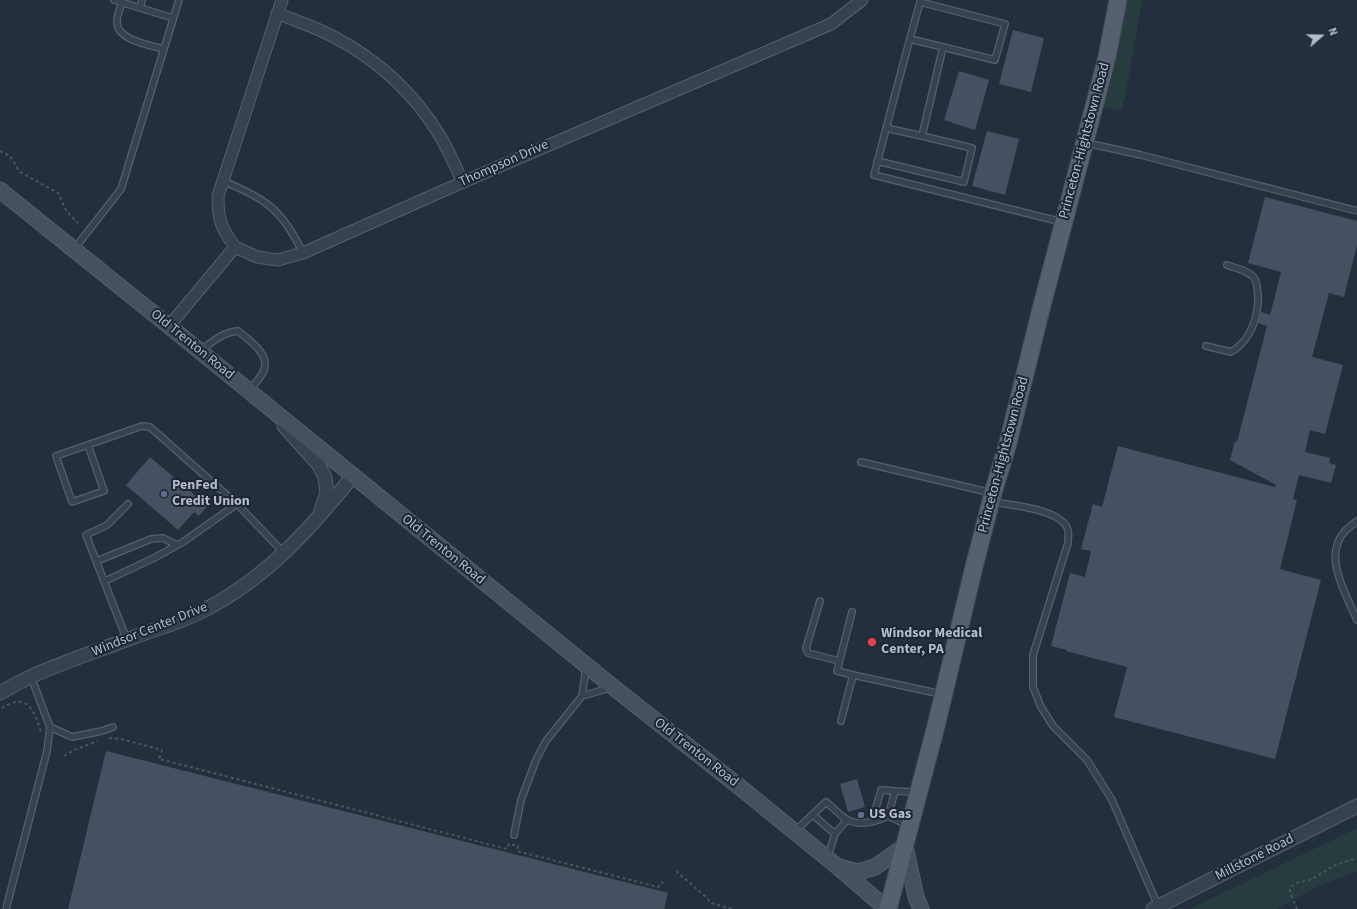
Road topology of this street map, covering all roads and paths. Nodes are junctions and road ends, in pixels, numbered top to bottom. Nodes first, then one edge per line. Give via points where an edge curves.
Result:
1 (114, 0) edge
2 (142, 0) edge
3 (179, 0) edge
4 (282, 0) edge
5 (862, 0) edge
6 (1118, 0) edge
7 (122, 3) junction
8 (140, 8) junction
9 (277, 13) junction
10 (173, 18) junction
11 (910, 39) junction
12 (942, 47) junction
13 (164, 49) junction
14 (886, 128) junction
15 (922, 136) junction
16 (1085, 143) junction
17 (0, 151) edge
18 (877, 161) junction
19 (223, 181) junction
20 (463, 182) junction
21 (0, 190) edge
22 (1357, 211) edge
23 (1064, 222) junction
24 (78, 223) dead end
25 (235, 247) junction
26 (73, 250) junction
27 (302, 254) junction
28 (1227, 265) dead end
29 (169, 326) junction
30 (1206, 346) dead end
31 (199, 351) junction
32 (248, 391) junction
33 (267, 407) junction
34 (88, 445) junction
35 (861, 462) dead end
36 (352, 476) junction
37 (992, 497) junction
38 (128, 504) dead end
39 (238, 504) junction
40 (319, 517) junction
41 (1357, 521) edge
42 (177, 545) junction
43 (284, 553) junction
44 (97, 561) junction
45 (105, 581) junction
46 (820, 601) dead end
47 (852, 612) dead end
48 (1357, 620) edge
49 (128, 640) junction
50 (839, 661) junction
51 (586, 666) junction
52 (853, 675) junction
53 (31, 677) junction
54 (613, 687) junction
55 (0, 693) edge
56 (944, 694) junction
57 (582, 696) junction
58 (2, 708) dead end
59 (841, 721) dead end
60 (50, 727) junction
61 (113, 727) dead end
62 (41, 735) dead end
63 (105, 738) dead end
64 (99, 741) dead end
65 (64, 756) dead end
66 (895, 790) junction
67 (919, 793) junction
68 (1357, 806) edge
69 (813, 815) junction
70 (888, 816) junction
71 (847, 820) junction
72 (872, 821) junction
73 (910, 826) junction
74 (794, 832) junction
75 (835, 834) junction
76 (514, 835) dead end
77 (905, 846) junction
78 (1357, 858) edge
79 (833, 863) junction
80 (676, 871) dead end
81 (663, 882) dead end
82 (1156, 908) edge
83 (6, 909) edge
84 (732, 909) edge
85 (888, 909) edge
86 (921, 909) edge
87 (1296, 909) edge

1 - 7 lane
2 - 8 lane
3 - 10 lane
4 - 9 street
5 - 20 street, Thompson Drive via 831,24
6 - 16 main road, Princeton-Hightstown Road via 1107,57
7 - 8 lane
7 - 13 lane via 117,20 118,29 127,38
8 - 10 lane
9 - 19 street
9 - 20 street via 333,36 370,59 394,79 419,106 440,137
10 - 13 lane
11 - 12 lane
11 - 12 lane via 920,2 1005,24 995,60
11 - 14 lane
12 - 15 lane
13 - 26 lane via 121,189
14 - 15 lane
14 - 18 lane
15 - 18 lane via 972,148 964,182
16 - 22 lane
16 - 23 main road, Princeton-Hightstown Road
17 - 24 path via 10,156 20,172 58,193 67,212
18 - 23 lane via 874,175
19 - 25 street via 218,196 218,212 224,232
19 - 27 lane via 253,194 272,207 284,220
20 - 27 street, Thompson Drive
21 - 26 main road, Old Trenton Road
23 - 37 main road, Princeton-Hightstown Road
25 - 27 street, Thompson Drive via 257,257 278,260
25 - 29 street
26 - 29 main road, Old Trenton Road
28 - 30 lane via 1254,278 1257,287 1257,311 1250,333 1234,350 1231,352
29 - 31 main road, Old Trenton Road
31 - 32 main road, Old Trenton Road
31 - 32 lane via 223,335 238,331 265,359 264,371
32 - 33 main road, Old Trenton Road
33 - 36 main road, Old Trenton Road
33 - 40 street via 318,464 326,477 327,493
34 - 34 lane via 56,456 72,502 104,491
34 - 39 lane via 142,426 150,427
35 - 37 lane
36 - 40 street, Windsor Center Drive
36 - 51 main road, Old Trenton Road
37 - 56 main road, Princeton-Hightstown Road
37 - 82 lane via 1060,518 1068,530 1068,543 1032,655 1033,687 1041,707 1054,726 1087,760 1112,800
38 - 44 lane via 107,525 86,535
39 - 42 lane
39 - 43 lane
40 - 43 street, Windsor Center Drive
41 - 48 lane via 1345,531 1338,542 1335,556 1337,570
42 - 44 lane via 163,538 151,539
42 - 45 lane
43 - 49 street, Windsor Center Drive via 236,592 207,609
44 - 45 lane
45 - 49 lane
46 - 50 lane via 806,648 808,653
47 - 50 lane
49 - 53 street, Windsor Center Drive
50 - 52 lane via 837,671
51 - 54 main road, Old Trenton Road
51 - 57 lane
52 - 56 lane
52 - 59 lane
53 - 55 street, Windsor Center Drive
53 - 60 lane
54 - 57 lane
54 - 74 main road, Old Trenton Road
56 - 67 main road, Princeton-Hightstown Road
57 - 76 lane via 546,741 536,760 521,800
58 - 62 path via 16,702 28,706 35,716
60 - 61 lane via 72,737
60 - 83 lane via 47,751
63 - 81 path via 113,737 162,750 159,759 508,849 509,844 518,846 517,851 658,887
64 - 65 path
66 - 67 lane
66 - 70 lane
66 - 72 lane via 881,790
67 - 73 main road, Princeton-Hightstown Road
68 - 82 street, Millstone Road
69 - 71 lane via 826,802
69 - 74 lane
69 - 75 lane
70 - 72 lane
70 - 73 lane
71 - 72 lane via 857,823
71 - 75 lane
73 - 77 main road, Princeton-Hightstown Road
74 - 79 main road, Old Trenton Road
75 - 79 lane
77 - 79 main road via 875,867 858,872
77 - 85 main road, Princeton-Hightstown Road
77 - 86 main road
78 - 87 path via 1335,865 1310,880 1292,886 1291,896
79 - 85 main road, Old Trenton Road
80 - 84 path via 711,903

